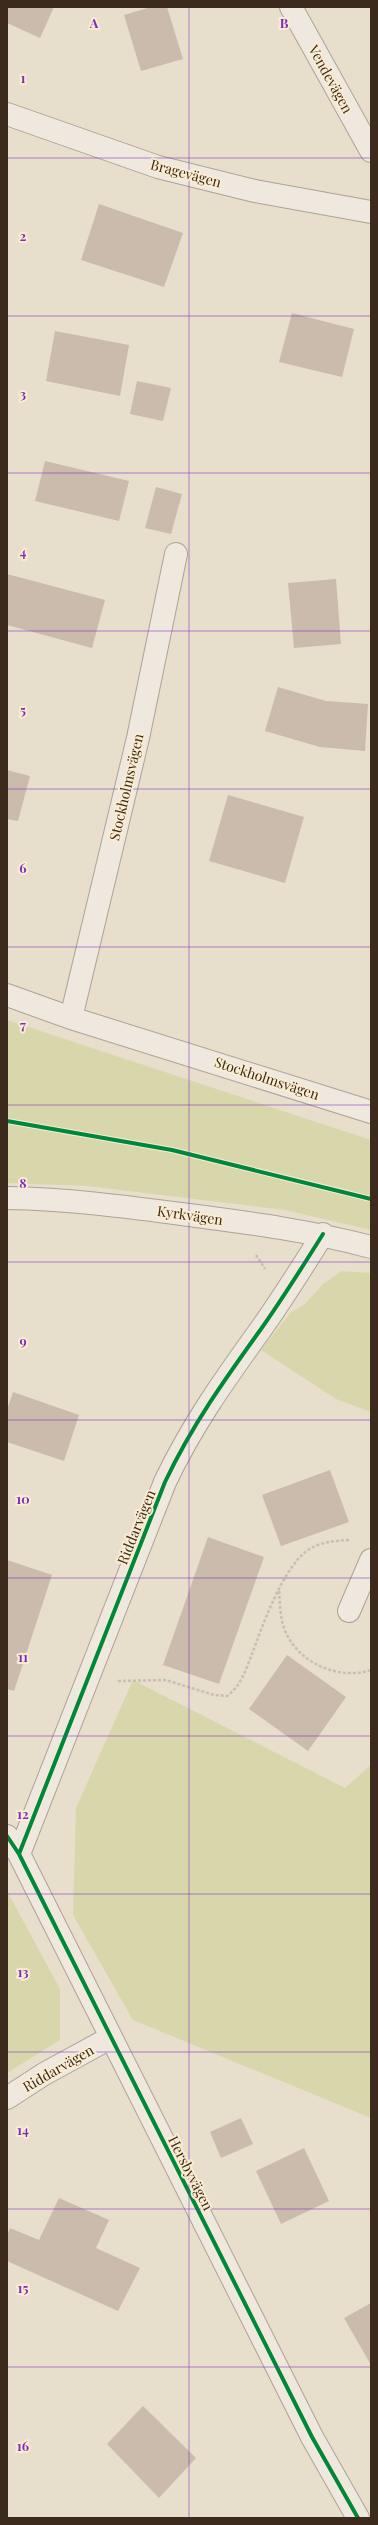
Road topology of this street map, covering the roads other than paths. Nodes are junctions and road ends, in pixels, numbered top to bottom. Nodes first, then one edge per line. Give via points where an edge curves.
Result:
1 (291, 7) edge
2 (7, 114) edge
3 (371, 151) edge
4 (371, 212) edge
5 (176, 554) dead end
6 (7, 995) edge
7 (71, 1018) junction
8 (371, 1112) edge
9 (7, 1198) edge
10 (323, 1234) junction
11 (371, 1247) edge
12 (371, 1560) edge
13 (349, 1611) dead end
14 (13, 1845) edge
15 (110, 2038) junction
16 (7, 2098) edge
17 (358, 2518) edge

1 - 3 street, Vendevägen
2 - 4 street, Bragevägen via 158,167 254,191
5 - 7 street, Stockholmsvägen via 138,738
6 - 7 street, Stockholmsvägen
7 - 8 street, Stockholmsvägen
9 - 10 street, Kyrkvägen via 118,1206
10 - 11 street, Kyrkvägen
10 - 14 street, Riddarvägen via 184,1442 86,1682
12 - 13 street
14 - 15 street, Hersbyvägen
15 - 16 street, Riddarvägen via 44,2074
15 - 17 street, Hersbyvägen via 312,2437

